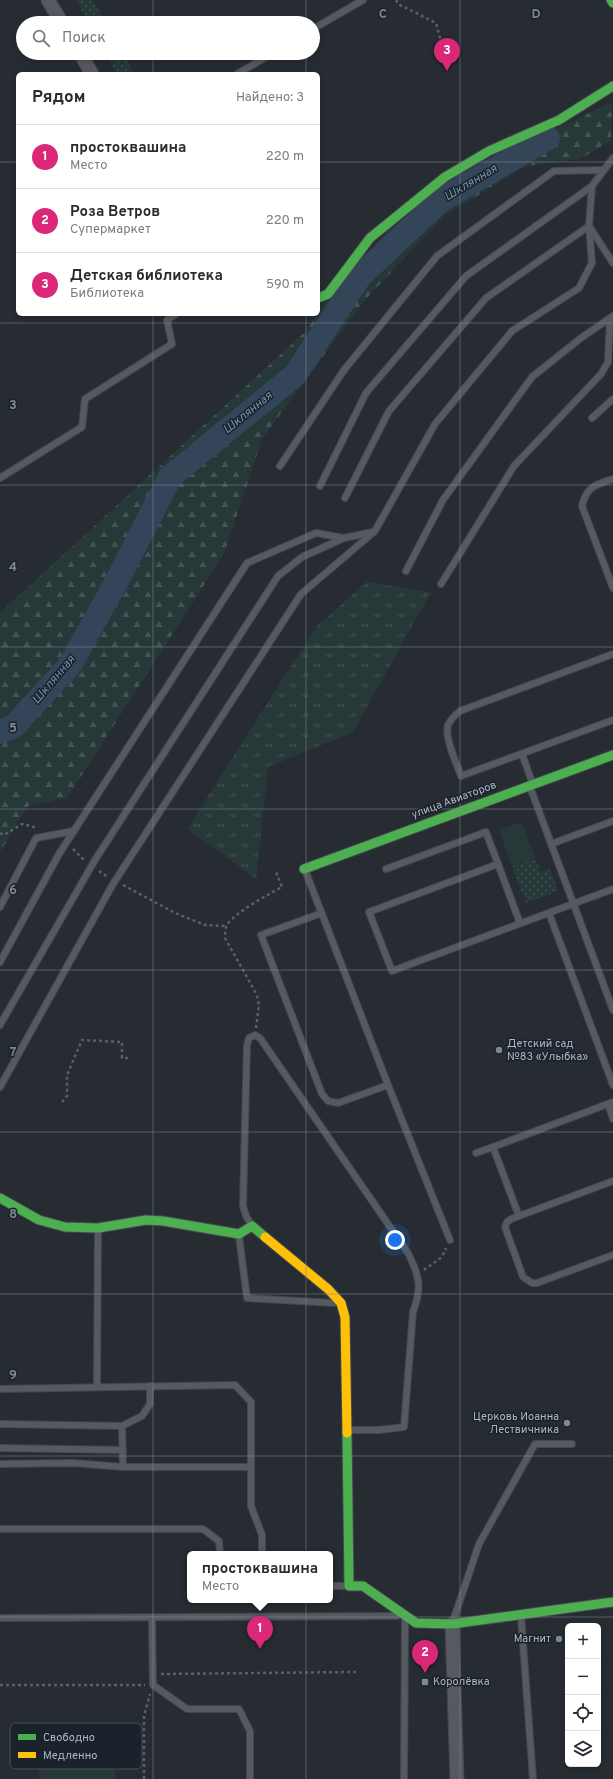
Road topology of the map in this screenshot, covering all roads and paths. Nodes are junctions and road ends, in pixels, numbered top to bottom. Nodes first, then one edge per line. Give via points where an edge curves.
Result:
1 (48, 0) edge
2 (363, 0) edge
3 (396, 0) edge
4 (611, 0) edge
5 (613, 3) edge
6 (58, 16) edge
7 (320, 26) edge
8 (444, 52) dead end
9 (84, 60) edge
10 (261, 60) edge
11 (91, 72) edge
12 (240, 72) edge
13 (613, 86) edge
14 (613, 158) edge
15 (604, 170) junction
16 (592, 186) junction
17 (589, 226) junction
18 (613, 263) edge
19 (320, 297) edge
20 (173, 316) edge
21 (611, 317) edge
22 (611, 353) edge
23 (613, 399) edge
24 (592, 418) dead end
25 (280, 466) dead end
26 (0, 478) edge
27 (613, 479) edge
28 (320, 486) dead end
29 (345, 498) dead end
30 (375, 532) junction
31 (344, 538) junction
32 (406, 572) dead end
33 (441, 584) dead end
34 (613, 588) edge
35 (613, 654) edge
36 (613, 720) edge
37 (522, 754) junction
38 (613, 755) edge
39 (531, 785) junction
40 (613, 821) edge
41 (74, 831) junction
42 (551, 844) junction
43 (498, 864) junction
44 (304, 869) joint
45 (386, 869) dead end
46 (276, 872) dead end
47 (613, 889) edge
48 (573, 904) junction
49 (0, 908) edge
50 (322, 913) junction
51 (549, 913) junction
52 (520, 924) junction
53 (0, 962) edge
54 (613, 1010) edge
55 (0, 1025) edge
56 (255, 1035) junction
57 (130, 1058) dead end
58 (388, 1085) junction
59 (613, 1085) edge
60 (0, 1087) edge
61 (62, 1102) dead end
62 (610, 1103) edge
63 (613, 1119) edge
64 (493, 1147) junction
65 (476, 1154) dead end
66 (613, 1181) edge
67 (0, 1198) edge
68 (519, 1216) junction
69 (252, 1226) junction
70 (98, 1228) junction
71 (239, 1234) junction
72 (450, 1240) joint
73 (613, 1255) edge
74 (418, 1274) junction
75 (341, 1303) junction
76 (150, 1386) junction
77 (97, 1387) junction
78 (0, 1389) edge
79 (0, 1424) edge
80 (122, 1426) junction
81 (346, 1430) junction
82 (572, 1444) dead end
83 (0, 1448) edge
84 (123, 1450) junction
85 (0, 1464) edge
86 (123, 1467) junction
87 (251, 1467) junction
88 (0, 1529) edge
89 (220, 1551) edge
90 (262, 1551) edge
91 (333, 1586) edge
92 (349, 1586) junction
93 (613, 1602) edge
94 (521, 1614) junction
95 (405, 1616) junction
96 (152, 1617) junction
97 (0, 1618) edge
98 (452, 1624) junction
99 (356, 1672) dead end
100 (153, 1675) junction
101 (0, 1685) edge
102 (153, 1685) junction
103 (144, 1779) edge
104 (250, 1779) edge
105 (404, 1779) edge
106 (457, 1779) edge
107 (533, 1779) edge

1 - 6 street
2 - 7 lane
3 - 8 path via 398,4 436,23
4 - 5 street
9 - 11 street
10 - 12 lane
13 - 19 street via 559,120 489,151 445,177 370,238 328,294
14 - 15 lane
15 - 16 lane
15 - 25 lane via 554,171 437,256 344,370
16 - 17 lane
16 - 28 lane via 466,276 366,393
17 - 18 lane
17 - 29 lane via 486,298 389,411
17 - 30 lane via 592,263 579,288 512,331 435,424
20 - 26 lane via 167,320 172,344 85,399 82,427
21 - 22 lane
21 - 32 lane via 532,377 444,500
22 - 33 lane via 601,374 514,466
23 - 24 lane
27 - 34 lane via 592,486 585,495 582,506
30 - 31 lane
30 - 60 lane via 301,594 113,884
31 - 41 lane via 316,533 247,563
31 - 55 lane via 302,557 278,576 95,860
35 - 37 lane via 460,711 447,727 461,776
36 - 37 lane
37 - 39 lane
38 - 39 street, улица Авиаторов
39 - 42 lane
39 - 44 street, улица Авиаторов
40 - 42 lane
41 - 49 lane via 36,838
41 - 53 lane
42 - 48 lane
43 - 45 lane via 486,832
43 - 52 lane
43 - 52 lane via 369,912 392,971
44 - 50 lane
46 - 56 path via 282,887 264,896 231,920 225,932 225,938 257,995 259,1005
47 - 48 lane
48 - 51 lane
48 - 54 lane
50 - 58 lane
50 - 58 lane via 261,936 322,1094 328,1101 338,1103
51 - 52 lane
51 - 59 lane
56 - 69 lane via 249,1038 247,1045 243,1206
56 - 74 lane via 260,1038 408,1254
57 - 61 path via 122,1058 122,1042 82,1040 67,1075 67,1096
58 - 72 lane
62 - 63 lane
62 - 64 lane
64 - 65 lane
64 - 68 lane
66 - 68 lane
67 - 70 street via 39,1220 65,1227
68 - 73 lane via 507,1222 507,1234 523,1277 532,1283
69 - 71 street
69 - 75 street via 328,1288
70 - 71 street via 146,1220
70 - 77 lane
71 - 75 lane via 247,1298
72 - 74 path via 442,1257
74 - 81 lane via 419,1296 413,1312 404,1427
75 - 81 street via 346,1317
76 - 77 lane
76 - 80 lane via 150,1404 142,1416
76 - 87 lane via 235,1385 251,1402
77 - 78 lane
79 - 80 lane
80 - 84 lane
81 - 92 street
82 - 98 lane via 535,1444 479,1544
83 - 84 lane
84 - 86 lane
85 - 86 lane via 73,1463
86 - 87 lane
87 - 90 lane via 251,1506 262,1535
88 - 89 lane via 203,1529 219,1541
91 - 92 lane
92 - 95 street via 364,1586
93 - 94 street
94 - 98 street
94 - 107 lane
95 - 96 lane
95 - 98 street via 416,1622
95 - 105 lane
96 - 97 lane
96 - 100 lane
98 - 106 street
99 - 100 path
100 - 102 lane
101 - 102 path
102 - 103 path via 144,1716
102 - 104 lane via 187,1709 239,1709 250,1731

